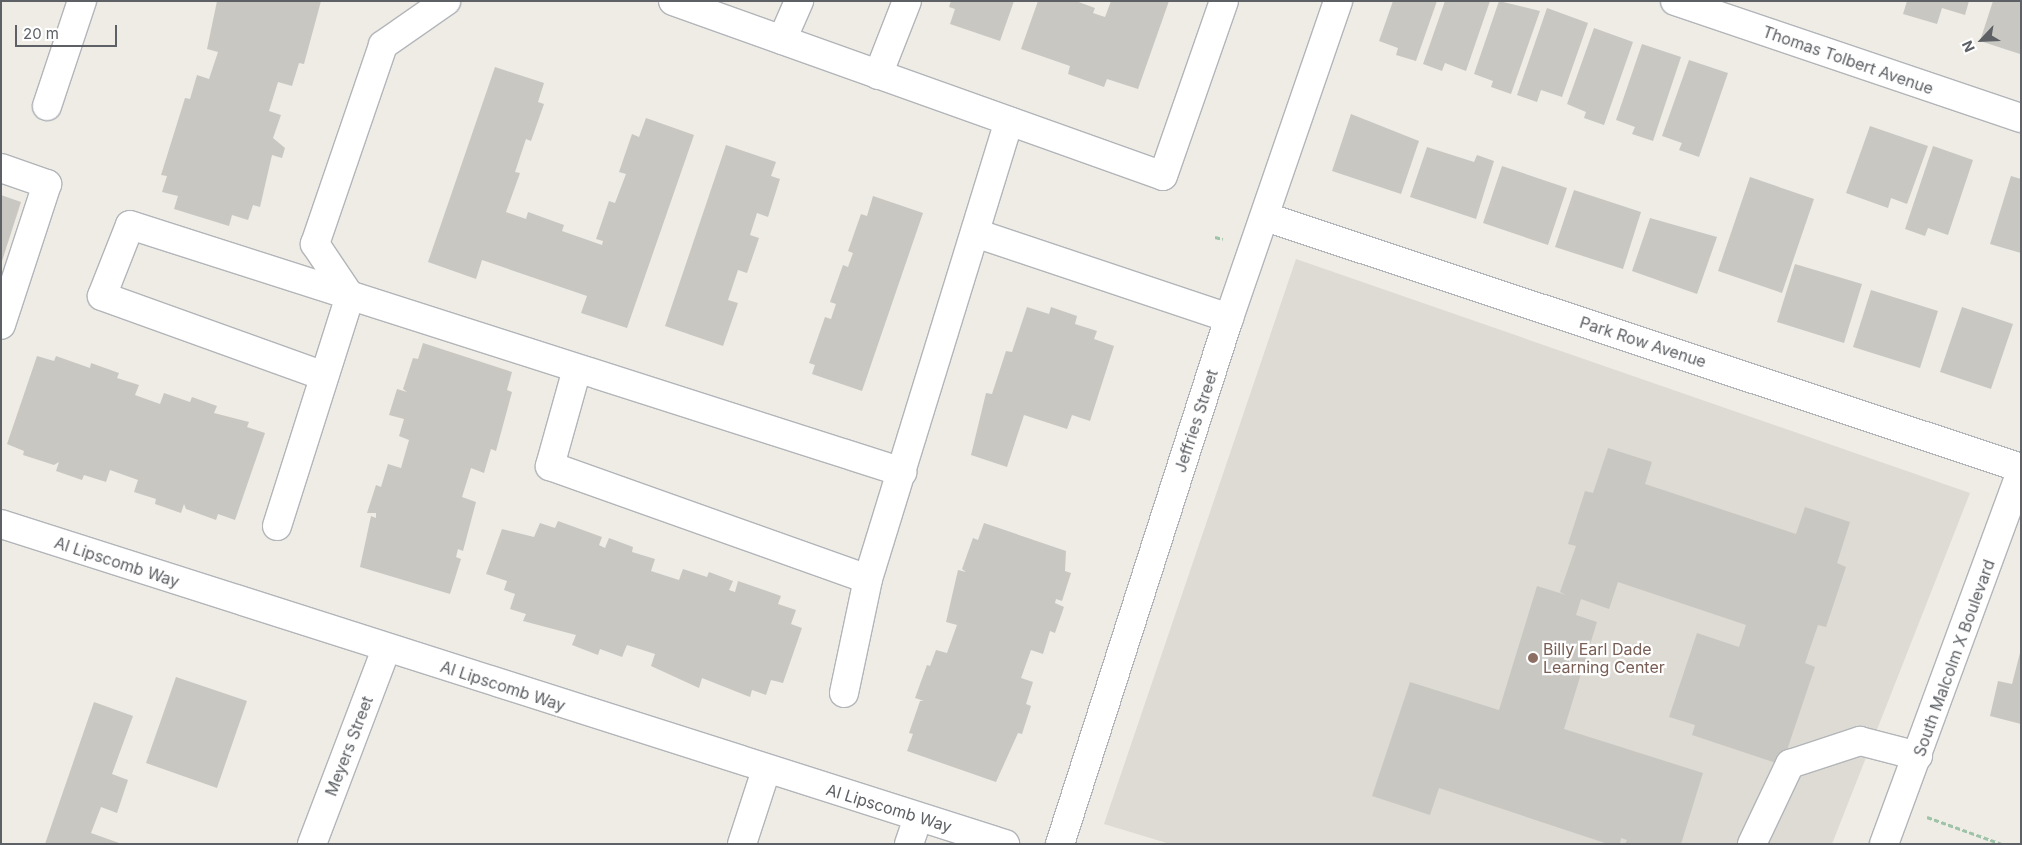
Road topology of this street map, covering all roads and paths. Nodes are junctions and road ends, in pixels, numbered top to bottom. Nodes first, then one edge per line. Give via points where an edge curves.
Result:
1 (82, 1) edge
2 (446, 1) edge
3 (673, 1) edge
4 (799, 1) edge
5 (907, 1) edge
6 (1224, 1) edge
7 (1338, 1) edge
8 (1675, 1) edge
9 (782, 40) junction
10 (878, 74) junction
11 (48, 106) dead end
12 (2021, 118) edge
13 (1009, 121) junction
14 (1, 168) edge
15 (1266, 217) junction
16 (975, 233) junction
17 (350, 296) junction
18 (1230, 318) junction
19 (1, 325) edge
20 (577, 369) junction
21 (324, 376) junction
22 (2021, 469) edge
23 (902, 472) junction
24 (1, 524) edge
25 (277, 526) dead end
26 (868, 579) junction
27 (386, 649) junction
28 (844, 693) dead end
29 (1918, 756) junction
30 (766, 770) junction
31 (1898, 806) junction
32 (918, 818) junction
33 (312, 844) edge
34 (742, 844) edge
35 (909, 844) edge
36 (1005, 844) edge
37 (1060, 844) edge
38 (1752, 844) edge
39 (1884, 844) edge
40 (2002, 844) edge

1 - 11 street
2 - 17 street via 382,45 315,244
3 - 9 street
4 - 9 street
5 - 10 street
6 - 13 street via 1163,176
7 - 15 street, Jeffries Street
8 - 12 street, Thomas Tolbert Avenue
9 - 10 street
10 - 13 street
13 - 16 street
14 - 19 street via 47,184
15 - 18 street, Jeffries Street
15 - 22 street, Park Row Avenue
16 - 18 street
16 - 23 street
17 - 20 street
17 - 21 street
17 - 21 street via 130,225 102,296
18 - 37 street, Jeffries Street
20 - 23 street
20 - 26 street via 550,466
21 - 25 street
22 - 29 street, South Malcolm X Boulevard
23 - 26 street
24 - 27 street, Al Lipscomb Way
26 - 28 street
27 - 30 street, Al Lipscomb Way
27 - 33 street, Meyers Street
29 - 31 street, South Malcolm X Boulevard
29 - 38 street via 1860,741 1790,764
30 - 32 street, Al Lipscomb Way
30 - 34 street
31 - 39 street, South Malcolm X Boulevard
31 - 40 path
32 - 35 street
32 - 36 street, Al Lipscomb Way

